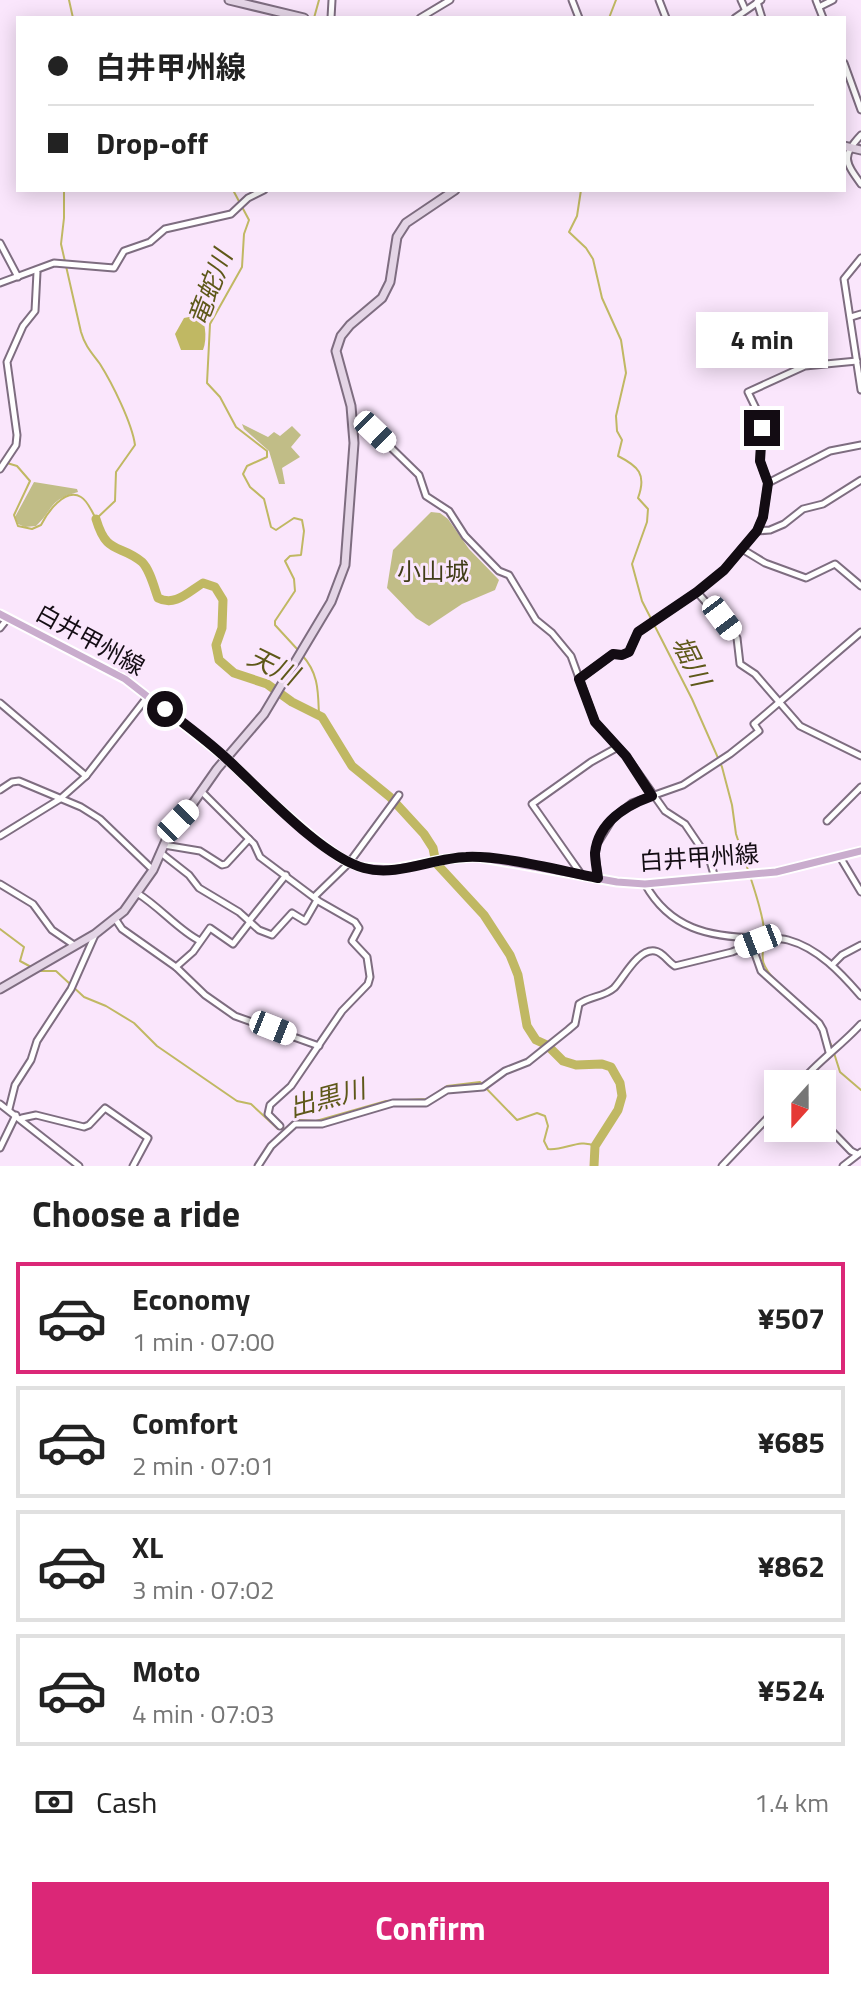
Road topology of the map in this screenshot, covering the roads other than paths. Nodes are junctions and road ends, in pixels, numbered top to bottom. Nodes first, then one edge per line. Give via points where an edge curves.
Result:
1 (229, 0) edge
2 (450, 0) edge
3 (741, 0) edge
4 (816, 0) edge
5 (833, 0) edge
6 (759, 1) edge
7 (819, 7) junction
8 (745, 9) junction
9 (296, 16) edge
10 (423, 16) edge
11 (737, 16) edge
12 (822, 16) edge
13 (846, 69) edge
14 (861, 110) edge
15 (861, 135) edge
16 (847, 147) edge
17 (861, 150) edge
18 (861, 184) edge
19 (261, 192) edge
20 (452, 192) edge
21 (0, 243) edge
22 (861, 258) edge
23 (37, 272) junction
24 (18, 277) junction
25 (0, 283) edge
26 (861, 314) edge
27 (851, 317) junction
28 (857, 361) junction
29 (861, 390) edge
30 (352, 418) junction
31 (861, 445) edge
32 (1, 467) edge
33 (861, 480) edge
34 (768, 483) junction
35 (757, 531) junction
36 (742, 549) junction
37 (861, 586) edge
38 (697, 592) junction
39 (4, 616) edge
40 (0, 628) edge
41 (861, 632) edge
42 (579, 679) junction
43 (148, 696) junction
44 (781, 701) junction
45 (0, 703) edge
46 (618, 747) junction
47 (861, 756) edge
48 (226, 758) junction
49 (86, 776) junction
50 (861, 787) edge
51 (0, 790) edge
52 (201, 791) junction
53 (399, 795) dead end
54 (652, 796) junction
55 (60, 799) junction
56 (827, 821) dead end
57 (0, 836) edge
58 (249, 839) junction
59 (162, 849) junction
60 (861, 851) edge
61 (840, 857) junction
62 (349, 863) junction
63 (153, 870) junction
64 (286, 875) junction
65 (581, 875) junction
66 (598, 878) junction
67 (715, 878) junction
68 (0, 884) edge
69 (645, 884) junction
70 (861, 892) edge
71 (137, 893) junction
72 (316, 899) junction
73 (116, 920) junction
74 (250, 922) junction
75 (95, 934) junction
76 (759, 940) junction
77 (200, 941) junction
78 (861, 945) edge
79 (75, 946) junction
80 (832, 965) junction
81 (176, 967) junction
82 (0, 989) edge
83 (861, 996) edge
84 (861, 1024) edge
85 (319, 1046) junction
86 (832, 1050) junction
87 (813, 1070) edge
88 (0, 1104) edge
89 (9, 1109) junction
90 (19, 1116) junction
91 (764, 1122) edge
92 (280, 1126) dead end
93 (836, 1135) edge
94 (0, 1148) edge
95 (859, 1153) edge
96 (79, 1166) edge
97 (133, 1166) edge
98 (258, 1166) edge
99 (722, 1166) edge
100 (843, 1166) edge

1 - 9 street
2 - 10 street
3 - 8 street
4 - 7 street
5 - 7 street
6 - 8 street
7 - 12 street
8 - 11 street
13 - 14 street
15 - 16 street
16 - 17 street
16 - 18 street via 850,169
19 - 23 street via 231,214 165,229 150,242 124,251 114,268 54,263
20 - 30 street via 406,223 397,237 382,298 341,336 336,351
21 - 24 street
22 - 27 street via 844,279
23 - 24 street
23 - 32 street via 35,311 7,362 17,435
24 - 25 street
26 - 27 street
27 - 28 street
28 - 29 street
28 - 34 street via 805,366 748,392 762,421 760,461
30 - 42 street via 375,432 419,475 426,496 449,511 465,536 509,575 536,620 571,656
30 - 48 street via 345,565 336,591 273,698
31 - 34 street via 830,451
33 - 35 street via 784,524
34 - 35 street
35 - 36 street
36 - 37 street via 806,578 835,564
36 - 38 street
38 - 42 street via 638,632 629,652 613,654
38 - 44 street via 737,638 740,664
39 - 40 street
39 - 43 main road, 白井甲州線 via 110,670
41 - 44 street
42 - 46 street via 595,722
43 - 48 main road, 白井甲州線
43 - 49 street
44 - 47 street via 800,726
44 - 54 street via 754,724 759,731 720,760 683,785
45 - 49 street
46 - 54 street
46 - 65 street via 532,804
48 - 52 street
48 - 62 main road, 白井甲州線
49 - 55 street
50 - 56 street
51 - 55 street via 19,781
52 - 58 street
52 - 59 street
53 - 62 street
54 - 66 street via 613,818 597,844
54 - 67 street via 685,824
55 - 57 street
55 - 63 street via 100,819
58 - 59 street via 222,865 200,851
58 - 64 street via 260,857
59 - 63 street
59 - 74 street via 199,888
60 - 61 main road, 白井甲州線
61 - 67 main road, 白井甲州線 via 788,870
61 - 70 street
62 - 65 main road, 白井甲州線 via 380,870 446,859 492,859
62 - 72 street
63 - 71 street
64 - 72 street
64 - 74 street
65 - 66 main road, 白井甲州線
66 - 69 main road, 白井甲州線
67 - 69 main road, 白井甲州線
68 - 79 street via 33,904 56,933
69 - 76 street via 689,928
71 - 73 street
71 - 77 street
72 - 74 street via 305,921 292,913 272,935
72 - 85 street via 355,922 359,928 352,941 367,957 370,977
73 - 75 street
73 - 81 street
74 - 77 street via 233,944 213,928
75 - 79 street
75 - 89 street via 72,987 15,1085
76 - 80 street via 791,941
76 - 86 street via 755,954 761,971 819,1023
76 - 98 street via 675,966 651,951 628,967 616,986 579,1004 575,1024 554,1041 485,1085 447,1090 426,1103 393,1103 322,1124 295,1124
77 - 81 street
78 - 80 street
79 - 82 street
80 - 83 street
81 - 85 street via 239,1018
84 - 86 street
85 - 92 street via 291,1086 270,1105 268,1114
86 - 87 street
88 - 89 street
89 - 90 street
90 - 94 street
90 - 96 street
90 - 97 street via 84,1127 105,1108 148,1138
91 - 99 street
93 - 95 street
95 - 100 street

